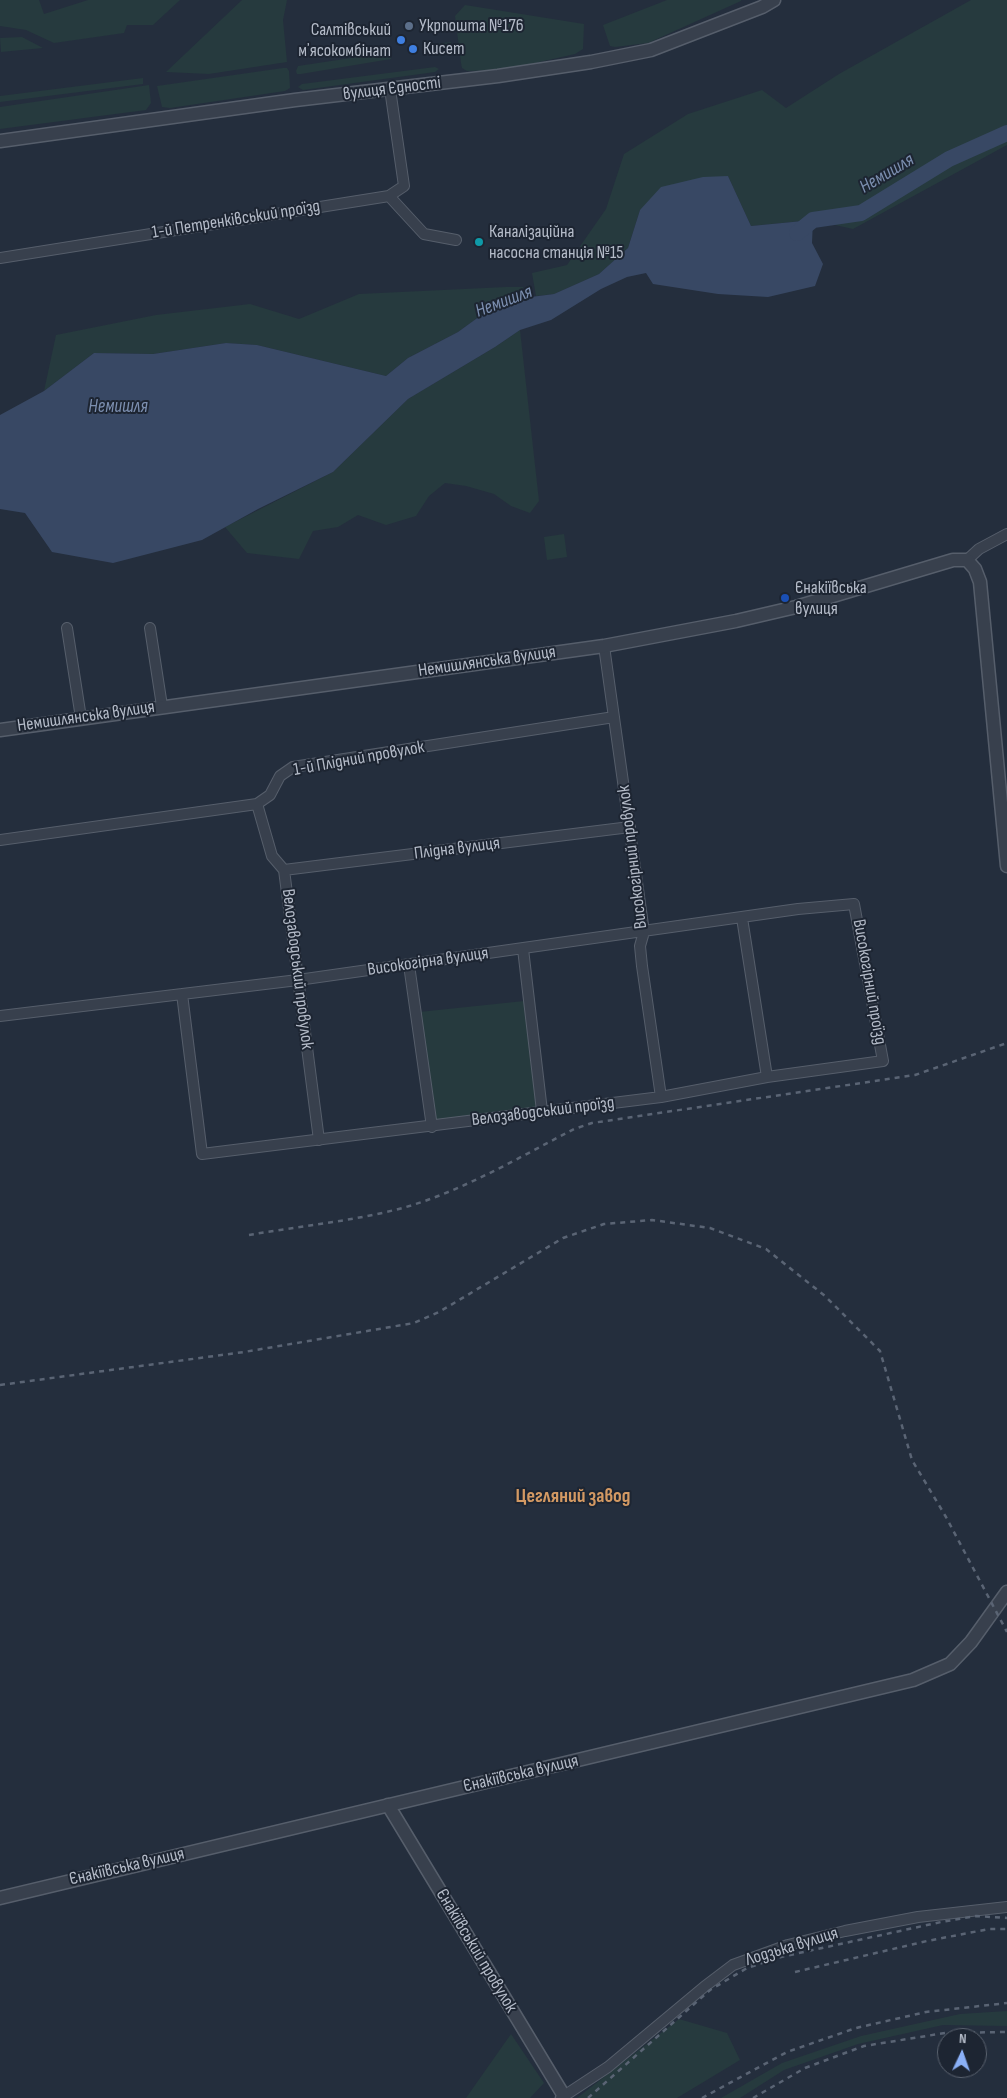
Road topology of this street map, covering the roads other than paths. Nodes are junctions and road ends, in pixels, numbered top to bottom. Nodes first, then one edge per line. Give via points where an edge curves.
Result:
1 (774, 0) edge
2 (390, 89) junction
3 (0, 141) edge
4 (390, 196) junction
5 (456, 240) dead end
6 (0, 258) edge
7 (1007, 534) edge
8 (967, 560) junction
9 (67, 628) dead end
10 (150, 628) dead end
11 (604, 646) junction
12 (162, 706) junction
13 (614, 717) junction
14 (81, 718) junction
15 (0, 730) edge
16 (257, 804) junction
17 (630, 828) junction
18 (0, 840) edge
19 (1007, 866) edge
20 (284, 870) junction
21 (854, 904) joint
22 (742, 918) junction
23 (644, 932) junction
24 (523, 949) junction
25 (408, 965) junction
26 (298, 980) junction
27 (182, 994) junction
28 (0, 1016) edge
29 (883, 1061) joint
30 (767, 1077) junction
31 (661, 1097) junction
32 (542, 1111) junction
33 (432, 1127) junction
34 (319, 1140) junction
35 (1007, 1592) edge
36 (388, 1805) junction
37 (0, 1898) edge
38 (1007, 1907) edge
39 (563, 2097) edge

1 - 2 street, вулиця Єдності via 651,50 498,76
2 - 3 street, вулиця Єдності
2 - 4 street via 404,186
4 - 5 street via 424,234
4 - 6 street, 1-й Петренківський проїзд
7 - 8 street via 979,549
8 - 11 street, Немишлянська вулиця via 952,560 796,607
8 - 19 street via 980,582
9 - 14 street
10 - 12 street
11 - 12 street, Немишлянська вулиця
11 - 13 street, Високогірний провулок
12 - 14 street, Немишлянська вулиця
13 - 16 street, 1-й Плідний провулок via 293,767 280,776 270,795
13 - 17 street, Високогірний провулок
14 - 15 street, Немишлянська вулиця
16 - 18 street
16 - 20 street, Велозаводський провулок via 272,856
17 - 20 street, Плідна вулиця
17 - 23 street, Високогірний провулок
20 - 26 street, Велозаводський провулок
21 - 22 street, Високогірна вулиця
21 - 29 street, Високогірний проїзд
22 - 23 street, Високогірна вулиця
22 - 30 street
23 - 24 street, Високогірна вулиця
23 - 31 street, Високогірний провулок via 640,946 642,966
24 - 25 street, Високогірна вулиця
24 - 32 street
25 - 26 street, Високогірна вулиця
25 - 33 street
26 - 27 street, Високогірна вулиця
26 - 34 street, Велозаводський провулок
27 - 28 street, Високогірна вулиця
27 - 34 street, Велозаводський проїзд via 202,1154
29 - 30 street, Велозаводський проїзд
30 - 31 street, Велозаводський проїзд
31 - 32 street, Велозаводський проїзд
32 - 33 street, Велозаводський проїзд
33 - 34 street, Велозаводський проїзд
35 - 36 street, Єнакіївська вулиця via 971,1642 950,1664 913,1680
36 - 37 street, Єнакіївська вулиця
36 - 39 street, Єнакіївський провулок
38 - 39 street, Лодзька вулиця via 918,1917 845,1931 788,1945 733,1965 608,2067

